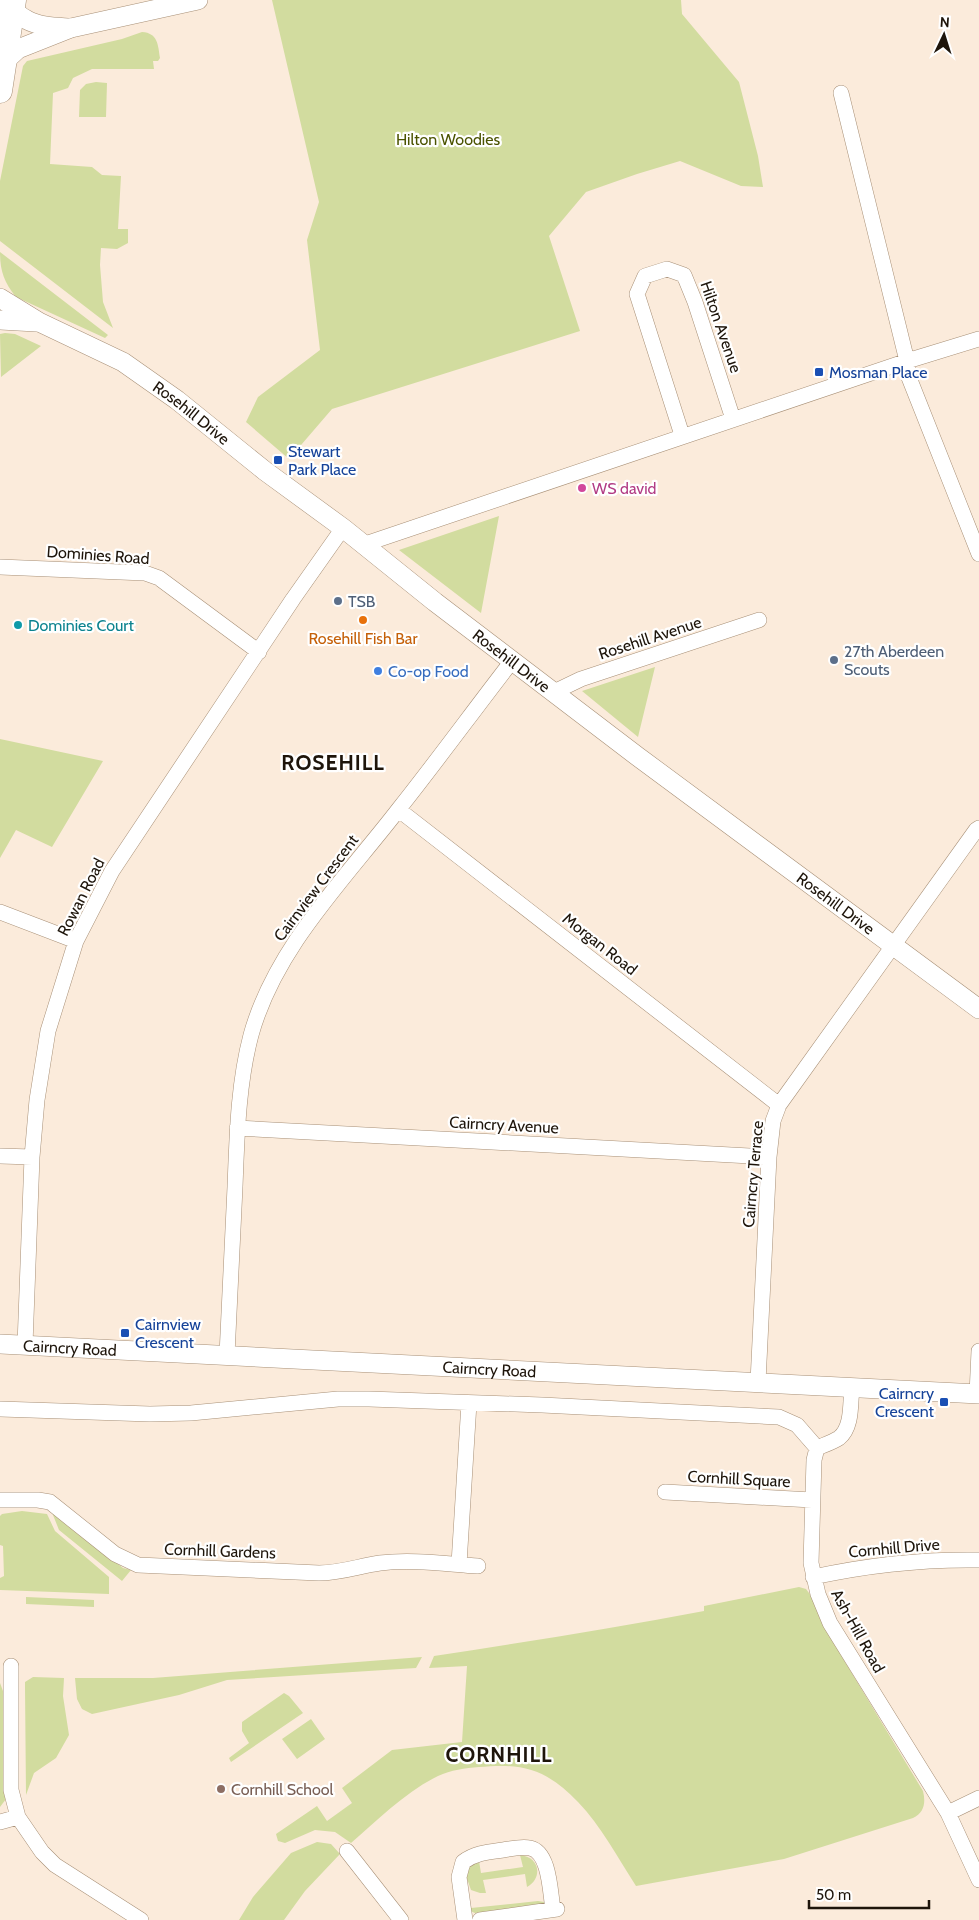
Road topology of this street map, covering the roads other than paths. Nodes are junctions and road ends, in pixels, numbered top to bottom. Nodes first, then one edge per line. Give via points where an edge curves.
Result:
1 (198, 0) edge
2 (9, 5) edge
3 (71, 28) junction
4 (5, 60) junction
5 (0, 91) edge
6 (841, 93) dead end
7 (0, 298) edge
8 (0, 320) edge
9 (39, 322) junction
10 (979, 339) edge
11 (907, 360) junction
12 (733, 419) junction
13 (682, 436) junction
14 (342, 528) junction
15 (362, 545) junction
16 (979, 554) edge
17 (0, 567) edge
18 (759, 620) dead end
19 (259, 652) junction
20 (512, 661) junction
21 (554, 692) junction
22 (399, 810) junction
23 (979, 828) edge
24 (0, 912) edge
25 (76, 941) junction
26 (893, 946) junction
27 (979, 1009) edge
28 (779, 1106) junction
29 (237, 1128) junction
30 (0, 1156) edge
31 (32, 1157) junction
32 (769, 1157) junction
33 (0, 1344) edge
34 (25, 1345) junction
35 (979, 1351) edge
36 (227, 1355) junction
37 (758, 1382) junction
38 (852, 1387) junction
39 (978, 1394) edge
40 (469, 1403) junction
41 (0, 1409) edge
42 (817, 1448) junction
43 (665, 1492) dead end
44 (0, 1500) edge
45 (812, 1500) junction
46 (979, 1560) edge
47 (459, 1564) junction
48 (478, 1566) dead end
49 (813, 1577) junction
50 (10, 1666) dead end
51 (979, 1798) edge
52 (948, 1813) junction
53 (18, 1817) junction
54 (0, 1822) edge
55 (347, 1851) dead end
56 (979, 1880) edge
57 (142, 1920) edge
58 (401, 1920) edge
59 (465, 1920) edge
60 (480, 1920) edge

1 - 3 street
2 - 3 street via 28,21
2 - 4 main road
3 - 4 street via 18,49
4 - 5 main road
6 - 11 street
7 - 9 street, Rosehill Drive
8 - 9 street, Rosehill Drive
9 - 14 street, Rosehill Drive via 123,362
10 - 11 street
11 - 12 street
11 - 16 street via 908,375
12 - 13 street
12 - 13 street, Hilton Avenue via 684,275 667,269 645,276 637,294
13 - 15 street
14 - 15 street, Rosehill Drive
14 - 19 street, Rowan Road
15 - 20 street, Rosehill Drive
17 - 19 street, Dominies Road via 144,573 159,578
18 - 21 street, Rosehill Avenue via 581,679
19 - 25 street, Rowan Road via 112,871
20 - 21 street, Rosehill Drive
20 - 22 street, Cairnview Crescent
21 - 26 street, Rosehill Drive
22 - 28 street, Morgan Road
22 - 29 street, Cairnview Crescent via 308,924 264,998 251,1035 243,1073
23 - 26 street, Cairncry Terrace
24 - 25 street
25 - 31 street, Rowan Road via 48,1031
26 - 27 street, Rosehill Drive
26 - 28 street, Cairncry Terrace
28 - 32 street, Cairncry Terrace via 773,1121
29 - 32 street, Cairncry Avenue
29 - 36 street, Cairnview Crescent
30 - 31 street
31 - 34 street, Rowan Road
32 - 37 street, Cairncry Terrace
33 - 34 street, Cairncry Road
34 - 36 street, Cairncry Road
35 - 39 street
36 - 37 street, Cairncry Road
37 - 38 street, Cairncry Road
38 - 39 street, Cairncry Road
38 - 42 street via 845,1432
40 - 41 street via 338,1399 150,1414
40 - 42 street via 779,1417 797,1425
40 - 47 street
42 - 45 street, Ash-Hill Road
43 - 45 street, Cornhill Square
44 - 47 street, Cornhill Gardens via 50,1502 115,1554 138,1565 335,1573 381,1563
45 - 49 street, Ash-Hill Road
46 - 49 street, Cornhill Drive via 894,1563
47 - 48 street, Cornhill Gardens
49 - 52 street, Ash-Hill Road via 822,1608 837,1635
50 - 53 street via 11,1790
51 - 52 street
52 - 56 street, Ash-Hill Road
53 - 54 street
53 - 57 street via 55,1865
55 - 58 street
59 - 60 street via 459,1877 463,1862 477,1854 522,1847 538,1851 544,1859 555,1909

